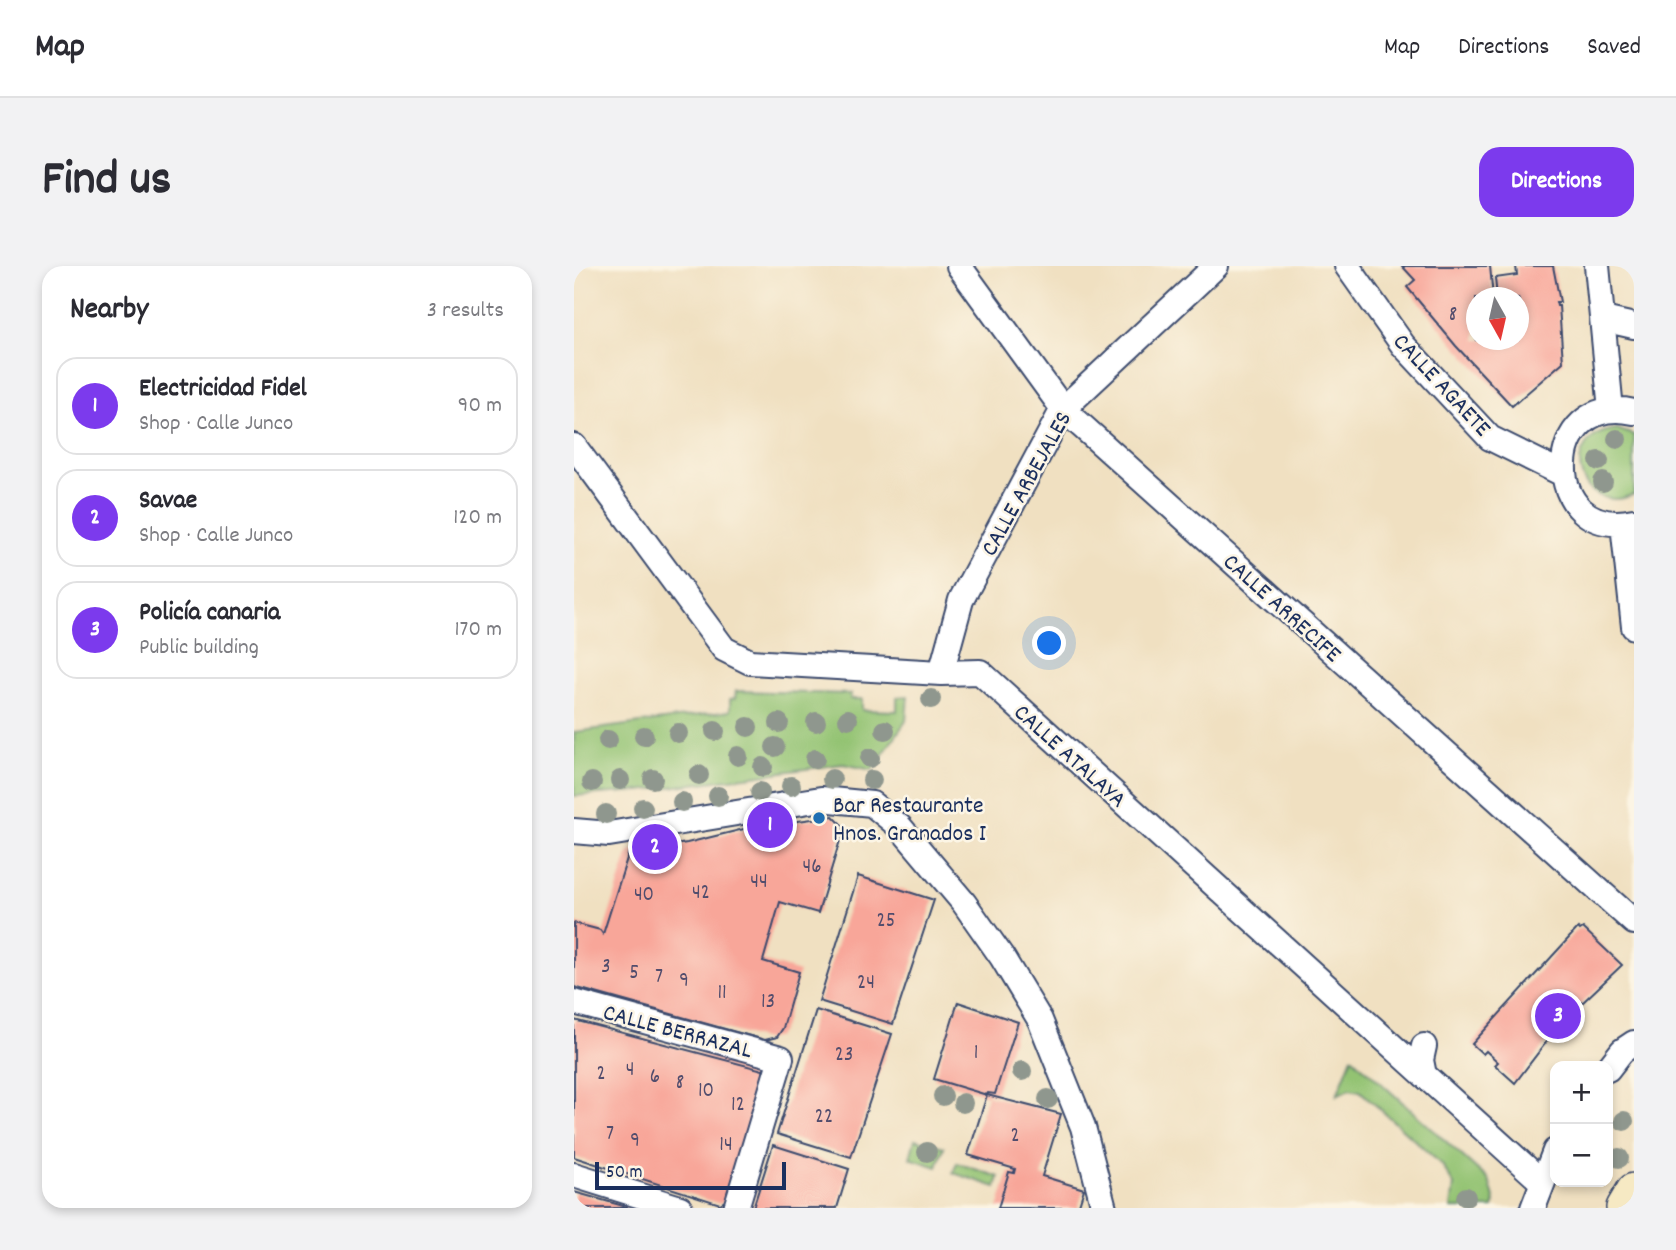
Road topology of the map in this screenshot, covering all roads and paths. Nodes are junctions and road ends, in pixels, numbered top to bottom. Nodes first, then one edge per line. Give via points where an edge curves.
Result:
1 (959, 266) edge
2 (1216, 266) edge
3 (1347, 266) edge
4 (1597, 266) edge
5 (1603, 319) junction
6 (1634, 326) edge
7 (1063, 408) junction
8 (1623, 411) edge
9 (574, 446) edge
10 (1563, 474) junction
11 (1628, 522) edge
12 (1634, 627) edge
13 (941, 673) junction
14 (574, 831) edge
15 (1634, 922) edge
16 (574, 1002) edge
17 (1634, 1043) edge
18 (1424, 1046) dead end
19 (1613, 1063) edge
20 (1424, 1074) junction
21 (1550, 1163) edge
22 (574, 1175) edge
23 (1542, 1182) junction
24 (1634, 1191) edge
25 (680, 1208) edge
26 (736, 1208) edge
27 (1104, 1208) edge
28 (1533, 1208) edge
29 (1624, 1208) edge

1 - 7 street, CALLE ARRECIFE
2 - 7 street, CALLE ARBEJALES
3 - 10 street, CALLE AGAETE via 1403,345 1490,438
4 - 5 street
5 - 6 street
5 - 8 street
7 - 13 street, CALLE ARBEJALES via 961,600
7 - 15 street, CALLE ARRECIFE
8 - 10 street via 1594,415 1580,426 1569,439
9 - 13 street, CALLE ATALAYA via 724,649 750,663
10 - 11 street via 1567,491 1583,510 1606,522
11 - 12 street
13 - 20 street, CALLE ATALAYA via 980,672
14 - 27 street via 609,834 821,799 872,804 900,827 964,903 1040,1020 1083,1127
16 - 26 street, CALLE BERRAZAL via 781,1058
17 - 19 street
18 - 20 street
20 - 23 street, CALLE ATALAYA
21 - 23 street
22 - 25 street
23 - 28 street
24 - 29 main road

